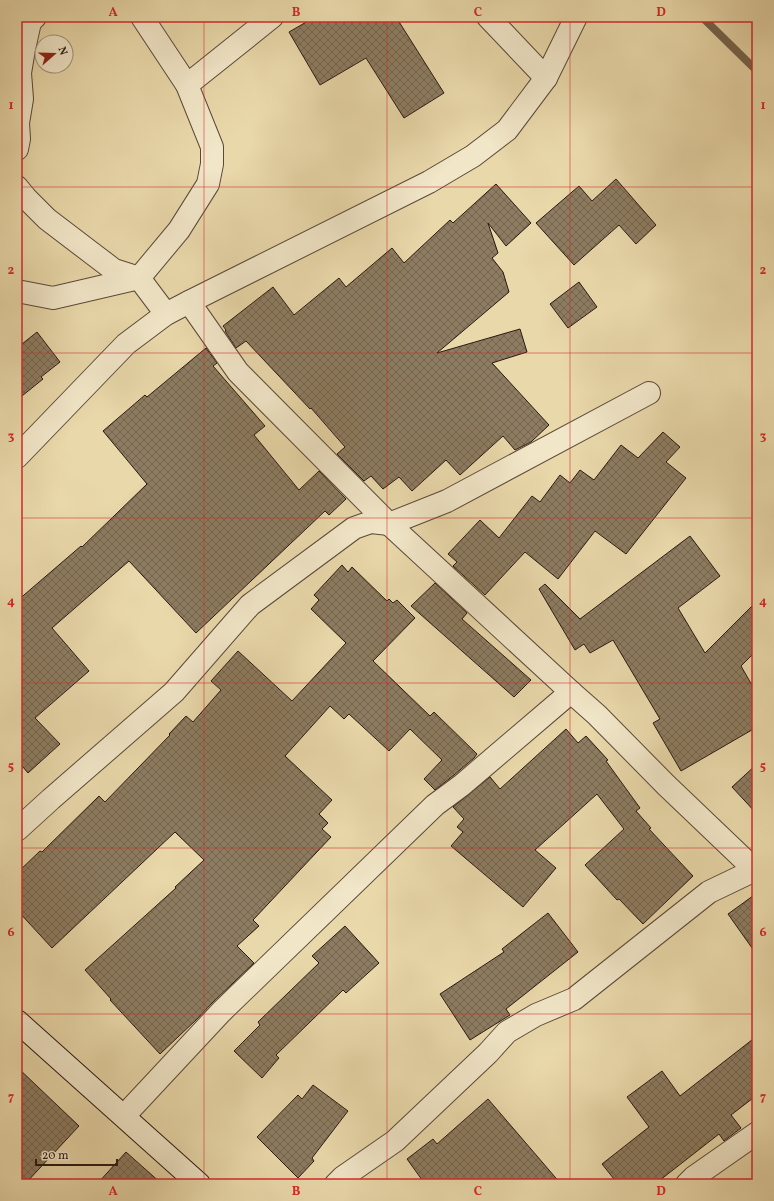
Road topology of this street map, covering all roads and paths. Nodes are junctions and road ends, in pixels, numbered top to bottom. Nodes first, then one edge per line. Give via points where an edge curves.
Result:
1 (35, 17) edge
2 (142, 17) edge
3 (272, 17) edge
4 (488, 17) edge
5 (576, 17) edge
6 (546, 78) junction
7 (188, 85) junction
8 (17, 149) edge
9 (17, 188) edge
10 (139, 278) junction
11 (17, 291) edge
12 (189, 302) junction
13 (166, 314) junction
14 (649, 393) dead end
15 (17, 458) edge
16 (389, 524) junction
17 (571, 692) junction
18 (17, 830) edge
19 (756, 870) edge
20 (17, 1021) edge
21 (124, 1116) junction
22 (757, 1133) edge
23 (199, 1184) edge
24 (336, 1184) edge
25 (687, 1184) edge

1 - 8 street via 30,22 20,73 22,99
2 - 7 street
3 - 7 street
4 - 6 street
5 - 6 street
6 - 12 street via 507,130 473,156 422,185
7 - 10 street via 212,147 208,184 179,230
9 - 10 street via 47,219 114,270
10 - 11 street via 53,298
10 - 13 street
12 - 13 street
12 - 16 street via 238,372
13 - 15 street via 126,344
14 - 16 street via 447,501
16 - 17 street
16 - 18 street via 371,522 354,528 250,605 174,692
17 - 19 street
17 - 21 street via 435,805 222,1012
19 - 24 street via 709,892 574,999 536,1015 507,1032 395,1141 343,1176
20 - 21 street
21 - 23 street
22 - 25 street

